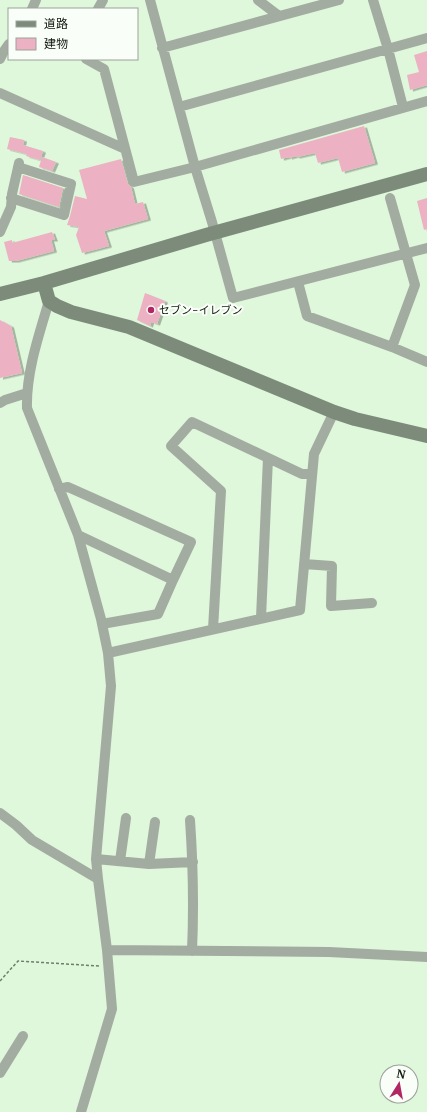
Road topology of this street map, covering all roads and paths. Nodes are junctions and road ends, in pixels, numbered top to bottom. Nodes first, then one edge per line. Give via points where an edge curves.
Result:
1 (150, 0) edge
2 (258, 0) edge
3 (339, 0) edge
4 (373, 0) edge
5 (279, 16) junction
6 (427, 38) edge
7 (8, 45) edge
8 (162, 48) junction
9 (388, 49) junction
10 (0, 60) edge
11 (88, 60) edge
12 (0, 93) edge
13 (427, 101) edge
14 (403, 107) junction
15 (179, 108) junction
16 (125, 149) junction
17 (195, 167) junction
18 (427, 174) edge
19 (12, 198) junction
20 (390, 198) dead end
21 (0, 232) edge
22 (215, 232) junction
23 (427, 248) edge
24 (406, 254) junction
25 (298, 282) junction
26 (44, 283) junction
27 (0, 294) edge
28 (49, 301) junction
29 (392, 347) junction
30 (427, 362) edge
31 (27, 393) junction
32 (0, 403) edge
33 (334, 412) junction
34 (427, 436) edge
35 (268, 458) junction
36 (312, 474) junction
37 (59, 489) junction
38 (78, 535) junction
39 (304, 564) junction
40 (173, 580) junction
41 (372, 603) dead end
42 (261, 618) junction
43 (102, 624) junction
44 (213, 629) junction
45 (108, 653) junction
46 (0, 813) edge
47 (126, 818) dead end
48 (190, 820) dead end
49 (155, 822) dead end
50 (96, 859) junction
51 (120, 861) junction
52 (193, 862) junction
53 (149, 864) junction
54 (98, 879) junction
55 (107, 950) junction
56 (192, 951) junction
57 (427, 957) edge
58 (109, 966) junction
59 (0, 981) edge
60 (23, 1036) dead end
61 (0, 1073) edge
62 (81, 1112) edge

1 - 8 street
2 - 5 street
3 - 5 street
4 - 9 street
5 - 8 street
6 - 9 street
7 - 10 street
8 - 15 street
9 - 14 street
9 - 15 street
11 - 16 street via 104,68
12 - 16 street
13 - 14 street
14 - 17 street
15 - 17 street
16 - 17 street via 134,182
17 - 22 street
18 - 22 street
19 - 19 street via 19,165 72,184 64,215
19 - 21 street via 11,207
20 - 24 street
22 - 25 street via 233,298
22 - 26 street
23 - 24 street
24 - 25 street
24 - 29 street via 415,285
25 - 29 street via 307,316
26 - 27 street
26 - 28 street
28 - 31 street via 34,355
28 - 33 street via 71,312 129,327
29 - 30 street
31 - 32 street
31 - 37 street via 27,408
33 - 34 street
33 - 36 street via 314,454
35 - 36 street via 302,474
35 - 42 street
35 - 44 street via 192,422 171,446 221,491
36 - 39 street
37 - 38 street
37 - 40 street via 68,486 191,542
38 - 40 street
38 - 43 street
39 - 41 street via 332,566 331,606
39 - 42 street via 300,610
40 - 43 street via 158,614
42 - 44 street
43 - 45 street
44 - 45 street
45 - 50 street via 111,686
46 - 54 street via 32,840
47 - 51 street
48 - 52 street
49 - 53 street
50 - 51 street
50 - 54 street
51 - 53 street
52 - 53 street
52 - 56 street
54 - 55 street
55 - 56 street
55 - 58 street
56 - 57 street via 329,952
58 - 59 path via 18,961
58 - 62 street via 112,1009
60 - 61 street

